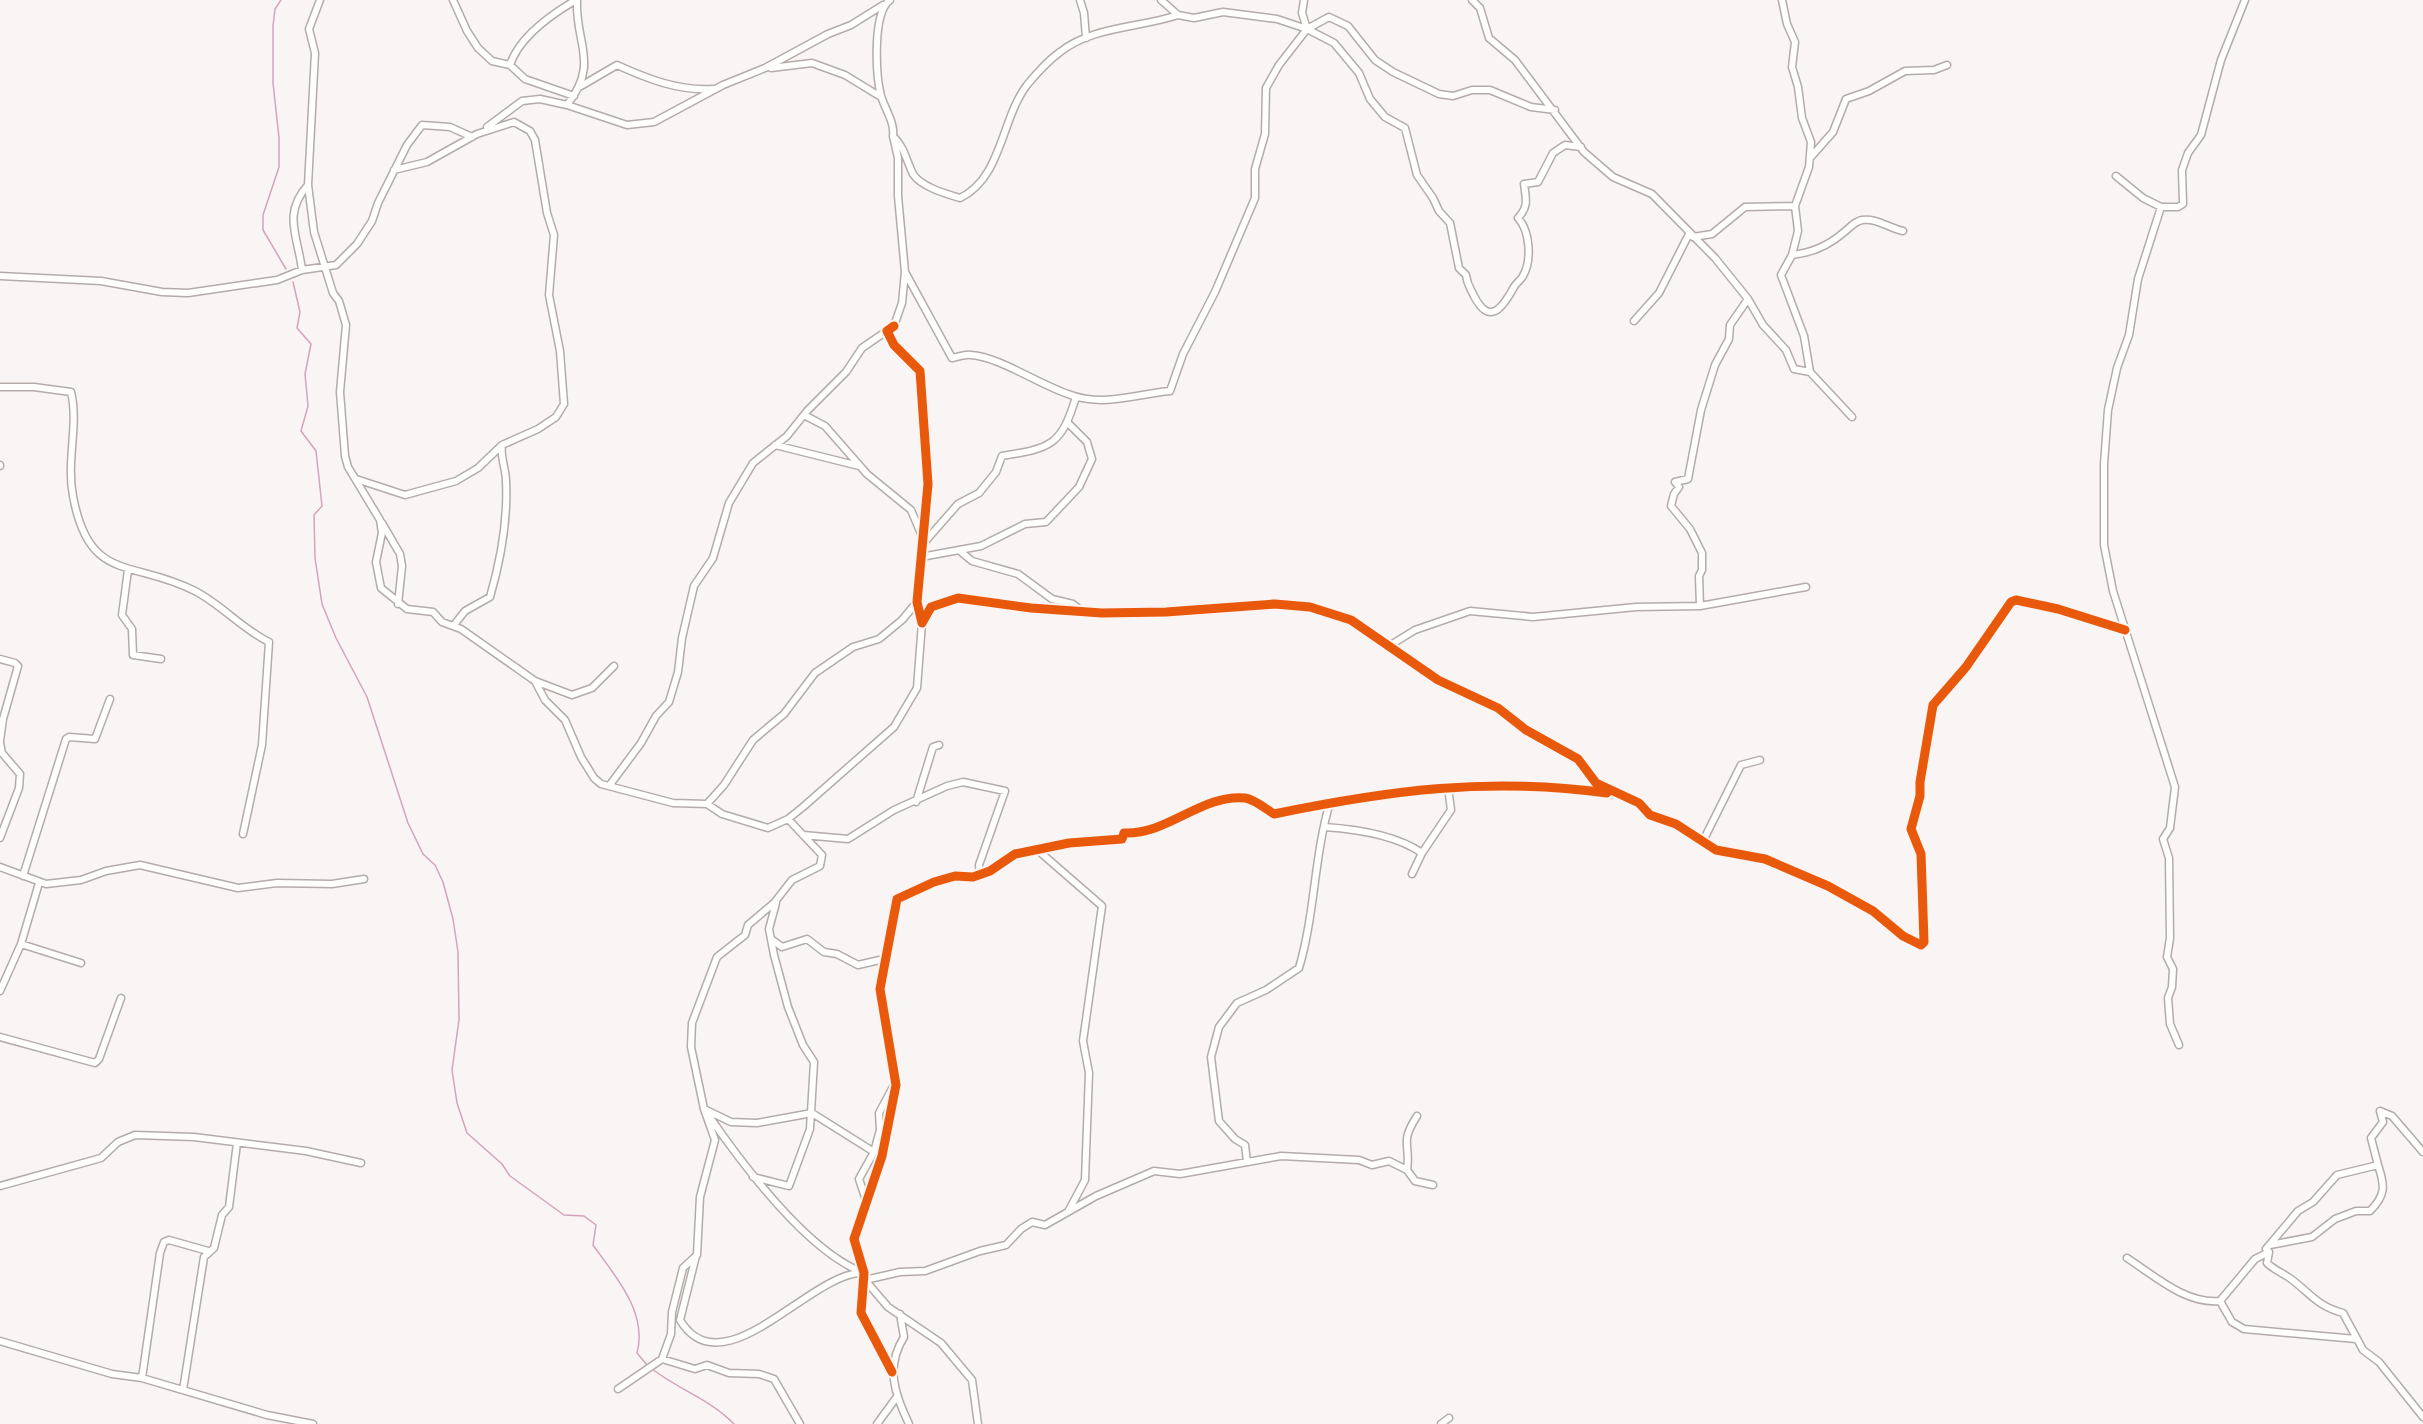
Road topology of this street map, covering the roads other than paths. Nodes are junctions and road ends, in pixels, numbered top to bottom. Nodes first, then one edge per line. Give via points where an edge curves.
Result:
1 (320, 0) edge
2 (453, 0) edge
3 (577, 0) edge
4 (1080, 0) edge
5 (1161, 0) edge
6 (1304, 0) edge
7 (1472, 0) edge
8 (1782, 0) edge
9 (2245, 0) edge
10 (887, 1) edge
11 (1178, 15) junction
12 (1308, 29) junction
13 (1086, 38) junction
14 (510, 65) junction
15 (1947, 65) dead end
16 (765, 68) junction
17 (581, 86) junction
18 (717, 89) junction
19 (574, 96) junction
20 (881, 97) junction
21 (567, 105) junction
22 (1555, 110) junction
23 (480, 133) junction
24 (893, 136) junction
25 (472, 137) junction
26 (1581, 147) junction
27 (1810, 158) junction
28 (394, 170) junction
29 (2116, 176) dead end
30 (308, 185) junction
31 (1795, 206) junction
32 (2162, 207) junction
33 (1903, 231) dead end
34 (1691, 235) junction
35 (1792, 255) junction
36 (326, 265) junction
37 (302, 270) junction
38 (904, 272) junction
39 (0, 276) edge
40 (1748, 299) junction
41 (1634, 321) dead end
42 (894, 326) junction
43 (1810, 372) junction
44 (0, 387) edge
45 (1076, 397) junction
46 (804, 415) junction
47 (1852, 417) dead end
48 (1068, 423) junction
49 (502, 445) junction
50 (775, 445) junction
51 (863, 466) junction
52 (356, 479) junction
53 (381, 520) junction
54 (923, 541) junction
55 (960, 550) junction
56 (921, 557) junction
57 (128, 570) junction
58 (1806, 587) dead end
59 (917, 602) junction
60 (398, 604) junction
61 (1700, 606) junction
62 (1084, 612) junction
63 (922, 623) junction
64 (454, 625) junction
65 (2125, 630) junction
66 (1389, 646) junction
67 (0, 659) edge
68 (161, 659) dead end
69 (614, 666) dead end
70 (535, 681) junction
71 (110, 699) dead end
72 (0, 742) edge
73 (939, 745) dead end
74 (1760, 760) dead end
75 (609, 786) junction
76 (1448, 787) junction
77 (1616, 794) junction
78 (916, 802) junction
79 (1330, 802) junction
80 (707, 804) junction
81 (788, 819) junction
82 (1324, 827) junction
83 (243, 834) dead end
84 (803, 835) junction
85 (0, 838) edge
86 (1703, 841) junction
87 (1040, 849) junction
88 (1422, 853) junction
89 (0, 867) edge
90 (980, 874) junction
91 (1412, 874) dead end
92 (23, 876) junction
93 (364, 879) dead end
94 (39, 883) junction
95 (777, 900) junction
96 (771, 939) junction
97 (21, 944) junction
98 (884, 959) junction
99 (81, 963) dead end
100 (0, 991) edge
101 (121, 998) dead end
102 (0, 1037) edge
103 (2179, 1045) dead end
104 (896, 1083) junction
105 (704, 1109) junction
106 (812, 1113) junction
107 (1418, 1116) dead end
108 (237, 1143) junction
109 (874, 1152) junction
110 (2423, 1152) edge
111 (1247, 1162) junction
112 (361, 1163) dead end
113 (2378, 1165) junction
114 (1407, 1170) junction
115 (753, 1177) junction
116 (1433, 1185) dead end
117 (0, 1186) edge
118 (866, 1201) junction
119 (1067, 1214) junction
120 (2269, 1249) junction
121 (208, 1251) junction
122 (697, 1255) junction
123 (2127, 1257) dead end
124 (865, 1276) junction
125 (2220, 1301) junction
126 (900, 1314) junction
127 (2357, 1339) junction
128 (0, 1341) edge
129 (662, 1359) junction
130 (892, 1372) junction
131 (142, 1378) junction
132 (618, 1389) dead end
133 (183, 1390) junction
134 (896, 1398) junction
135 (2423, 1417) edge
136 (1449, 1418) dead end
137 (313, 1424) edge
138 (800, 1424) edge
139 (877, 1424) edge
140 (909, 1424) edge
141 (978, 1424) edge
142 (1442, 1424) edge

1 - 30 street via 309,29 315,53
2 - 14 street via 478,48 492,61
3 - 14 street via 547,20 513,56
3 - 17 street via 586,49
4 - 13 street
5 - 11 street
6 - 12 street via 1302,13
7 - 22 street via 1480,8 1489,38 1515,60
8 - 27 street via 1795,42 1792,67 1811,142
9 - 32 street via 2222,60 2201,135 2182,170 2183,204
10 - 16 street via 874,13
10 - 20 street via 879,22 876,73
11 - 12 street via 1194,18 1224,12 1277,19
11 - 13 street
12 - 22 street via 1329,17 1348,26 1375,60 1439,94 1453,96 1490,90 1531,107
12 - 26 street via 1334,43 1359,73 1370,99 1385,117 1405,128 1417,175 1438,211 1450,223 1453,246 1467,287 1480,307 1488,311 1499,310 1507,303 1523,276 1527,239 1525,226 1518,218 1527,201 1524,184 1538,182 1553,153 1564,145
12 - 45 street via 1279,64 1266,88 1265,134 1255,169 1255,198 1215,292 1183,354 1170,391 1118,400
13 - 24 street via 1060,51 1027,85 987,174 960,198 942,193 914,176 904,147
14 - 19 street via 525,79
15 - 27 street via 1905,72 1845,99 1833,132
16 - 18 street
16 - 20 street via 812,63 845,75
17 - 18 street via 617,65 683,89
17 - 19 street
18 - 21 street via 654,122 627,125
19 - 21 street
20 - 24 street via 894,129
21 - 23 street via 540,99 522,101
22 - 26 street
23 - 25 street
23 - 49 street via 514,122 530,131 555,243 549,295 560,351 564,404 556,417 538,429
24 - 38 street via 898,158
25 - 28 street via 427,162
25 - 28 street via 450,127 422,125
26 - 34 street via 1613,177 1652,194
27 - 31 street
28 - 36 street via 363,235 336,265
29 - 32 street via 2143,198
30 - 36 street via 314,232
30 - 37 street via 292,215
31 - 34 street via 1744,207 1712,234
31 - 35 street via 1798,231
32 - 65 street via 2138,279 2129,335 2108,410 2104,545
33 - 35 street via 1863,220 1812,253
34 - 40 street
34 - 41 street via 1659,293
35 - 43 street via 1781,275 1804,336
36 - 37 street
36 - 52 street via 346,325 340,392 345,456
37 - 39 street via 277,280 188,292 162,292 101,281
38 - 42 street via 902,303
38 - 45 street via 952,358 971,355
40 - 43 street via 1763,325 1786,350 1794,369
40 - 61 street via 1730,325 1729,339 1715,365 1701,411 1688,479 1675,482 1679,487 1671,506 1690,529 1702,553
42 - 46 street via 862,348
42 - 54 street via 887,331 894,345 920,371 927,484
43 - 47 street
44 - 57 street via 71,393 75,410 69,474 81,532 92,549
45 - 48 street
46 - 50 street
46 - 51 street via 825,426 853,460
48 - 54 street via 1047,447 1002,456 996,472 979,493 958,504
48 - 55 street via 1087,442 1092,459 1079,487 1046,522 1025,524 981,546
49 - 52 street via 478,468 456,481 405,495
49 - 64 street via 505,529 494,583 490,597 465,611
50 - 51 street
50 - 75 street via 753,463 729,503 712,558 694,586 669,702
51 - 54 street via 879,485 911,510
52 - 53 street
53 - 60 street via 400,554
53 - 60 street via 377,574 381,588
54 - 56 street
55 - 56 street
55 - 62 street via 972,561 1018,574 1052,599 1073,604
56 - 59 street
57 - 68 street via 122,615 132,629 133,655
57 - 83 street via 192,590 269,642 262,745
58 - 61 street
59 - 63 street
59 - 80 street via 879,639 853,647 815,673 784,714 753,740
60 - 64 street via 433,612
61 - 66 street via 1636,607 1533,617 1470,610 1415,630
62 - 63 street via 958,598 931,607
62 - 66 street via 1166,612 1275,604 1310,607 1351,620
63 - 81 street via 917,687 894,727
64 - 70 street
65 - 86 street via 2016,600 1933,705 1920,796 1911,829 1921,854 1923,944 1903,936 1874,911 1828,885 1765,859 1716,850
65 - 103 street via 2175,788 2170,828 2163,839 2169,858 2168,957 2173,969 2168,998 2170,1024
66 - 77 street via 1438,680 1498,708 1526,730 1578,759 1596,783
67 - 72 street via 18,666
69 - 70 street via 592,688 572,695
70 - 75 street via 545,700 565,720 594,778
71 - 92 street via 95,740 66,739
72 - 85 street via 2,753 20,774 19,788
73 - 78 street via 933,747
74 - 86 street via 1741,765
75 - 80 street via 673,803
76 - 77 street via 1534,786
76 - 79 street
76 - 88 street via 1451,810
77 - 86 street via 1639,803 1650,815 1676,824
78 - 84 street via 894,810 848,840
78 - 90 street via 963,782 1005,791 979,865
79 - 82 street
79 - 87 street via 1274,814 1247,798 1214,802 1151,831 1124,833 1122,839
80 - 81 street via 722,814 762,827
81 - 84 street
82 - 88 street via 1361,832 1414,847
82 - 111 street via 1309,934 1299,968 1237,1003 1219,1027 1210,1057 1220,1121 1245,1145
84 - 95 street via 822,855 820,866 792,880
87 - 90 street via 1015,854
87 - 119 street via 1102,906 1083,1041 1089,1073 1085,1180
88 - 91 street
89 - 92 street
90 - 98 street via 934,882 897,899
92 - 94 street
93 - 94 street via 238,888 140,865 81,880
94 - 97 street
95 - 96 street via 769,929
95 - 105 street via 748,926 745,935 717,957 703,991 692,1023 691,1047
96 - 98 street via 782,947 807,939 824,952 858,965
96 - 106 street via 788,1006 814,1062
97 - 99 street
97 - 100 street
98 - 104 street via 880,989
101 - 102 street via 95,1063
104 - 109 street via 879,1113 880,1130
104 - 118 street via 882,1156
105 - 106 street via 731,1122 757,1124
105 - 115 street
105 - 122 street via 715,1140 700,1197
106 - 109 street
106 - 115 street via 789,1186
107 - 114 street via 1405,1143
108 - 112 street via 306,1151
108 - 117 street via 135,1135 118,1142 101,1158
108 - 121 street via 230,1207 222,1215 214,1248
109 - 118 street via 859,1179
110 - 113 street via 2392,1116 2380,1111 2383,1122 2371,1138
111 - 114 street via 1281,1156 1359,1160 1372,1165 1389,1161
111 - 119 street via 1180,1174 1154,1171 1096,1196
113 - 120 street via 2337,1174 2313,1202 2298,1211
113 - 120 street via 2383,1191 2381,1200 2370,1211 2356,1211 2312,1237
114 - 116 street via 1415,1181
115 - 124 street via 833,1259
118 - 124 street via 854,1239
119 - 124 street via 1045,1225 1032,1222 1006,1245 925,1271
120 - 125 street via 2255,1259
120 - 127 street via 2267,1263 2272,1269 2294,1280 2323,1307 2343,1313
121 - 131 street via 164,1242
121 - 133 street
122 - 124 street via 680,1320 689,1335 708,1344 734,1341 835,1280 852,1274
122 - 129 street via 683,1268 671,1334
123 - 125 street via 2190,1298
124 - 126 street via 888,1307
124 - 130 street via 861,1313
125 - 127 street via 2232,1322 2244,1329
126 - 130 street via 904,1337
126 - 141 street via 941,1343 972,1380
127 - 135 street
128 - 131 street via 112,1374
129 - 132 street
129 - 138 street via 695,1369 707,1365 729,1373 774,1379
130 - 134 street
131 - 133 street
133 - 137 street
134 - 139 street
134 - 140 street
136 - 142 street

